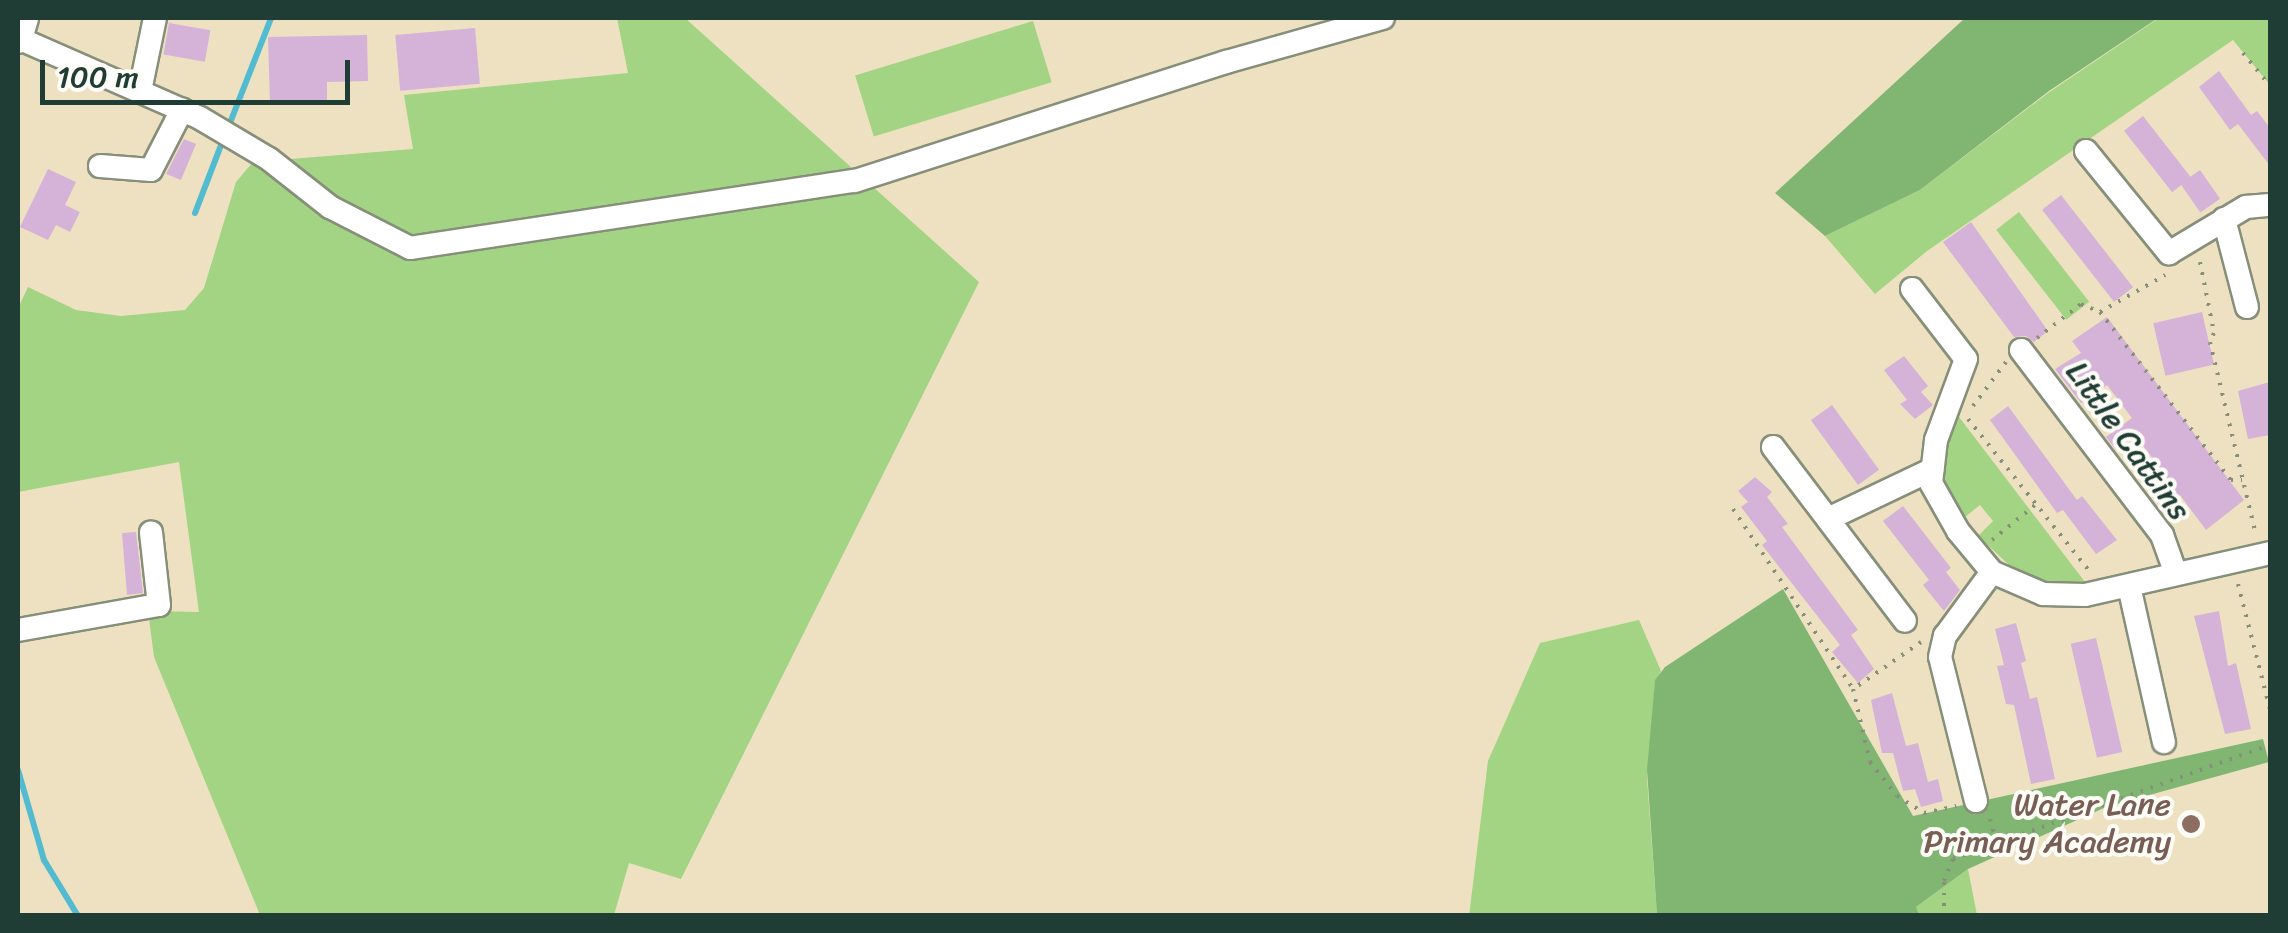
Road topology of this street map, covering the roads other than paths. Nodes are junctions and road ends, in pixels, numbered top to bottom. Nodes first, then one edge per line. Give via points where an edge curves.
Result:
1 (24, 18) edge
2 (155, 18) edge
3 (1383, 18) edge
4 (18, 38) edge
5 (140, 91) junction
6 (182, 110) junction
7 (2086, 151) dead end
8 (100, 166) dead end
9 (2270, 205) edge
10 (2224, 219) junction
11 (1912, 288) dead end
12 (2247, 307) dead end
13 (2020, 350) road end
14 (1773, 447) dead end
15 (1933, 469) junction
16 (1828, 518) junction
17 (151, 532) dead end
18 (2266, 554) edge
19 (1992, 572) junction
20 (2176, 574) junction
21 (2117, 589) junction
22 (1904, 622) dead end
23 (18, 630) edge
24 (2164, 742) dead end
25 (1982, 807) road end

1 - 4 main road
2 - 5 street
3 - 6 street via 855,181 410,248 330,206 269,159
4 - 5 street
5 - 6 street
6 - 8 street via 151,170
7 - 10 street via 2170,254
9 - 10 street via 2246,207
10 - 12 street
11 - 15 street via 1966,359 1936,440
13 - 20 street, Little Cattins via 2162,536
14 - 16 street
15 - 16 street
15 - 19 street, Little Cattins via 1931,484
16 - 22 street
17 - 23 street via 160,604
18 - 20 street, Little Cattins
19 - 21 street, Little Cattins via 2043,594
19 - 25 street via 1944,636 1940,656
20 - 21 street, Little Cattins
21 - 24 street

